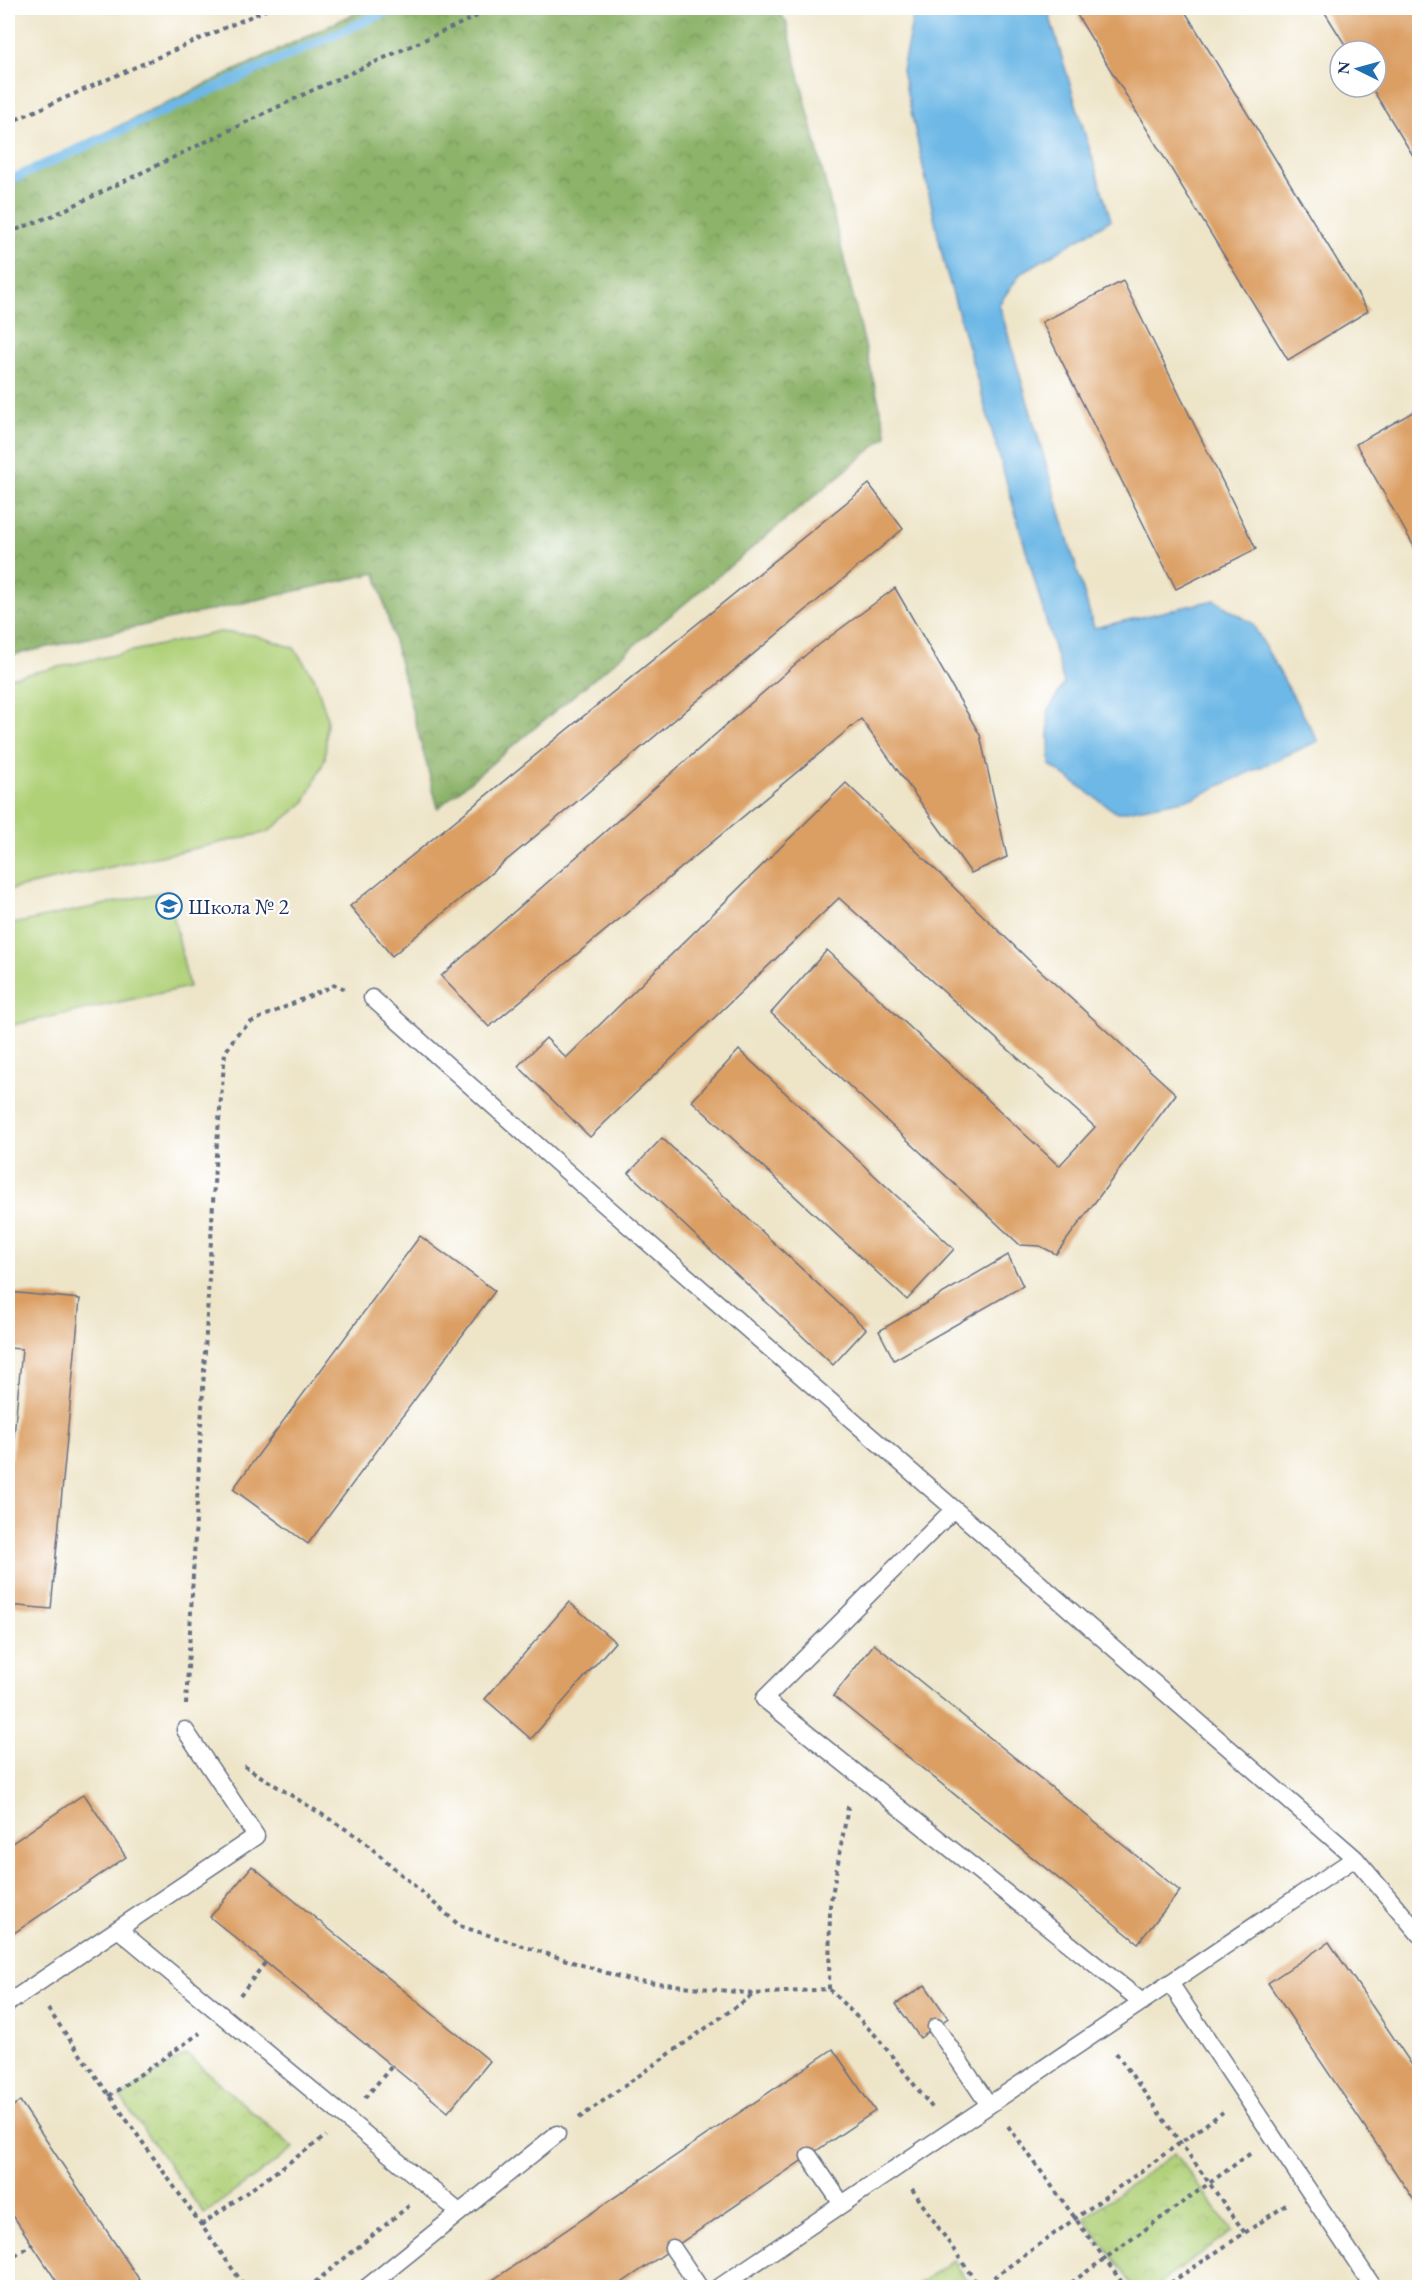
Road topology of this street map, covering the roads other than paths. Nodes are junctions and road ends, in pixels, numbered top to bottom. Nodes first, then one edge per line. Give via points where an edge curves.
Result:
1 (372, 998) road end
2 (954, 1509) junction
3 (185, 1730) road end
4 (1355, 1858) junction
5 (118, 1929) junction
6 (1419, 1935) edge
7 (1170, 1983) junction
8 (1142, 2002) junction
9 (8, 2003) edge
10 (936, 2027) dead end
11 (990, 2104) junction
12 (557, 2134) road end
13 (809, 2156) dead end
14 (842, 2204) junction
15 (459, 2212) junction
16 (673, 2248) dead end
17 (366, 2288) edge
18 (700, 2288) edge
19 (718, 2288) edge
20 (1374, 2288) edge

1 - 2 lane
2 - 4 lane
2 - 8 lane via 764,1699
3 - 5 lane via 256,1836
4 - 6 lane
4 - 7 lane
5 - 9 lane
5 - 15 lane
7 - 8 lane
7 - 20 lane
8 - 11 lane
10 - 11 lane
11 - 14 lane
12 - 15 lane
13 - 14 lane
14 - 19 lane
15 - 17 lane
16 - 18 lane

